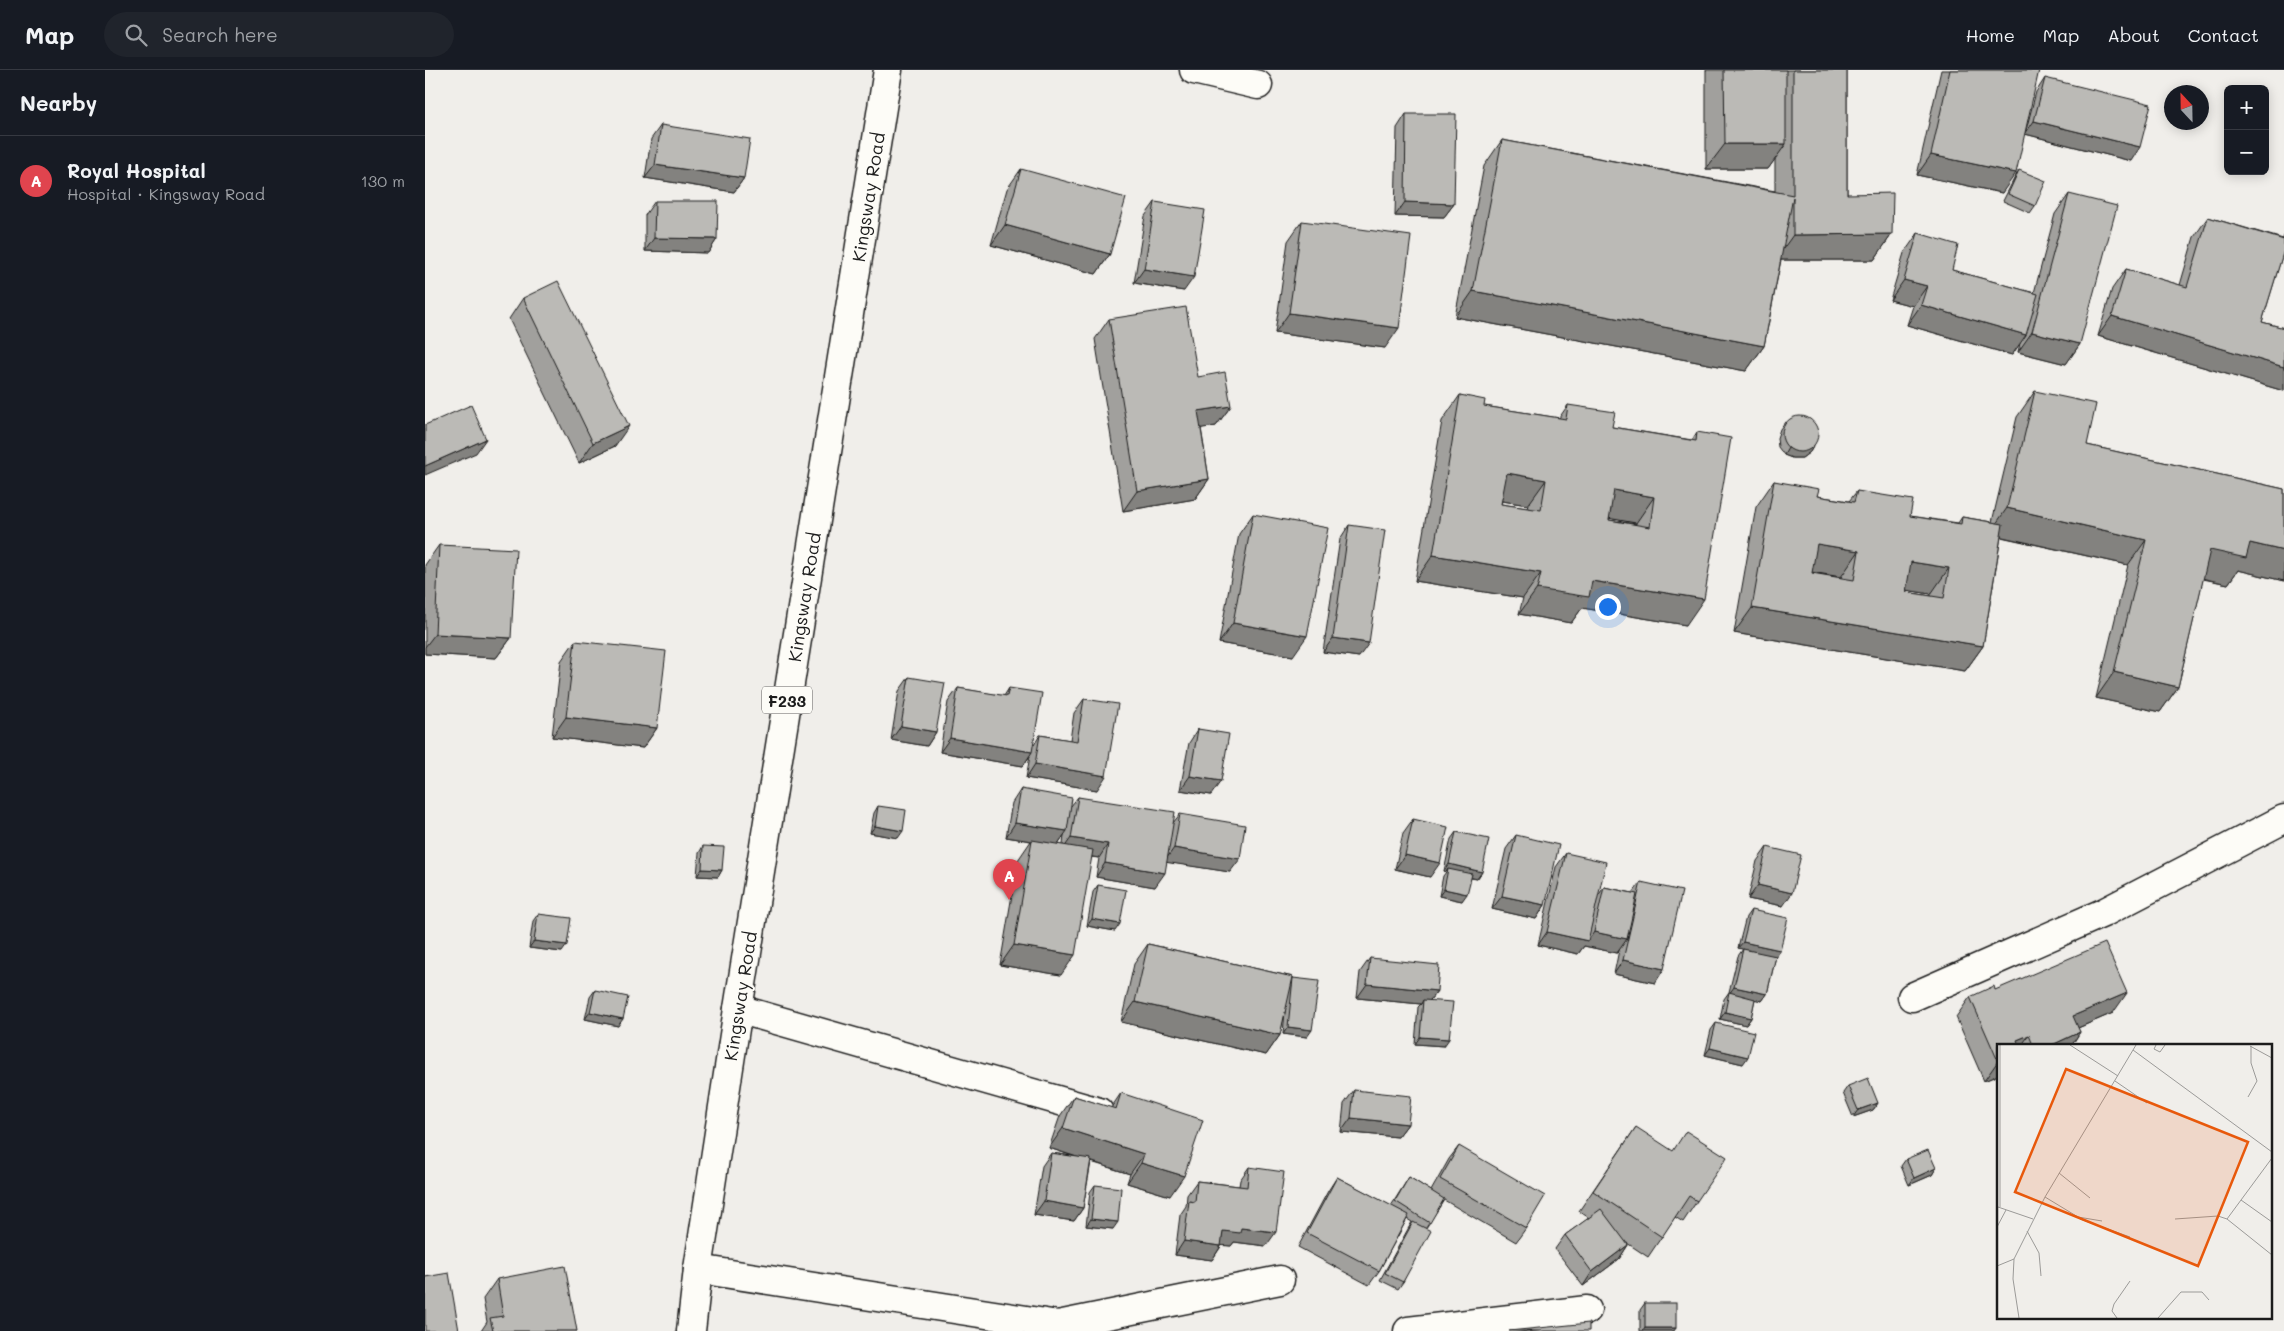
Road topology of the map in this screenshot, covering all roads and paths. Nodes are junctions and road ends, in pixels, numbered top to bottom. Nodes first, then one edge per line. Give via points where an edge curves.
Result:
1 (888, 70) edge
2 (1194, 70) edge
3 (1258, 85) dead end
4 (2284, 819) edge
5 (1912, 997) dead end
6 (738, 1009) junction
7 (1099, 1112) edge
8 (698, 1269) junction
9 (1280, 1280) dead end
10 (1587, 1310) dead end
11 (1069, 1328) edge
12 (691, 1331) edge
13 (1408, 1331) edge

1 - 6 street, Kingsway Road / F233
2 - 3 street
4 - 5 street via 2103,913
6 - 7 street
6 - 8 street, Kingsway Road / F233
8 - 11 street
8 - 12 street, Kingsway Road / F233
9 - 11 street
10 - 13 street

